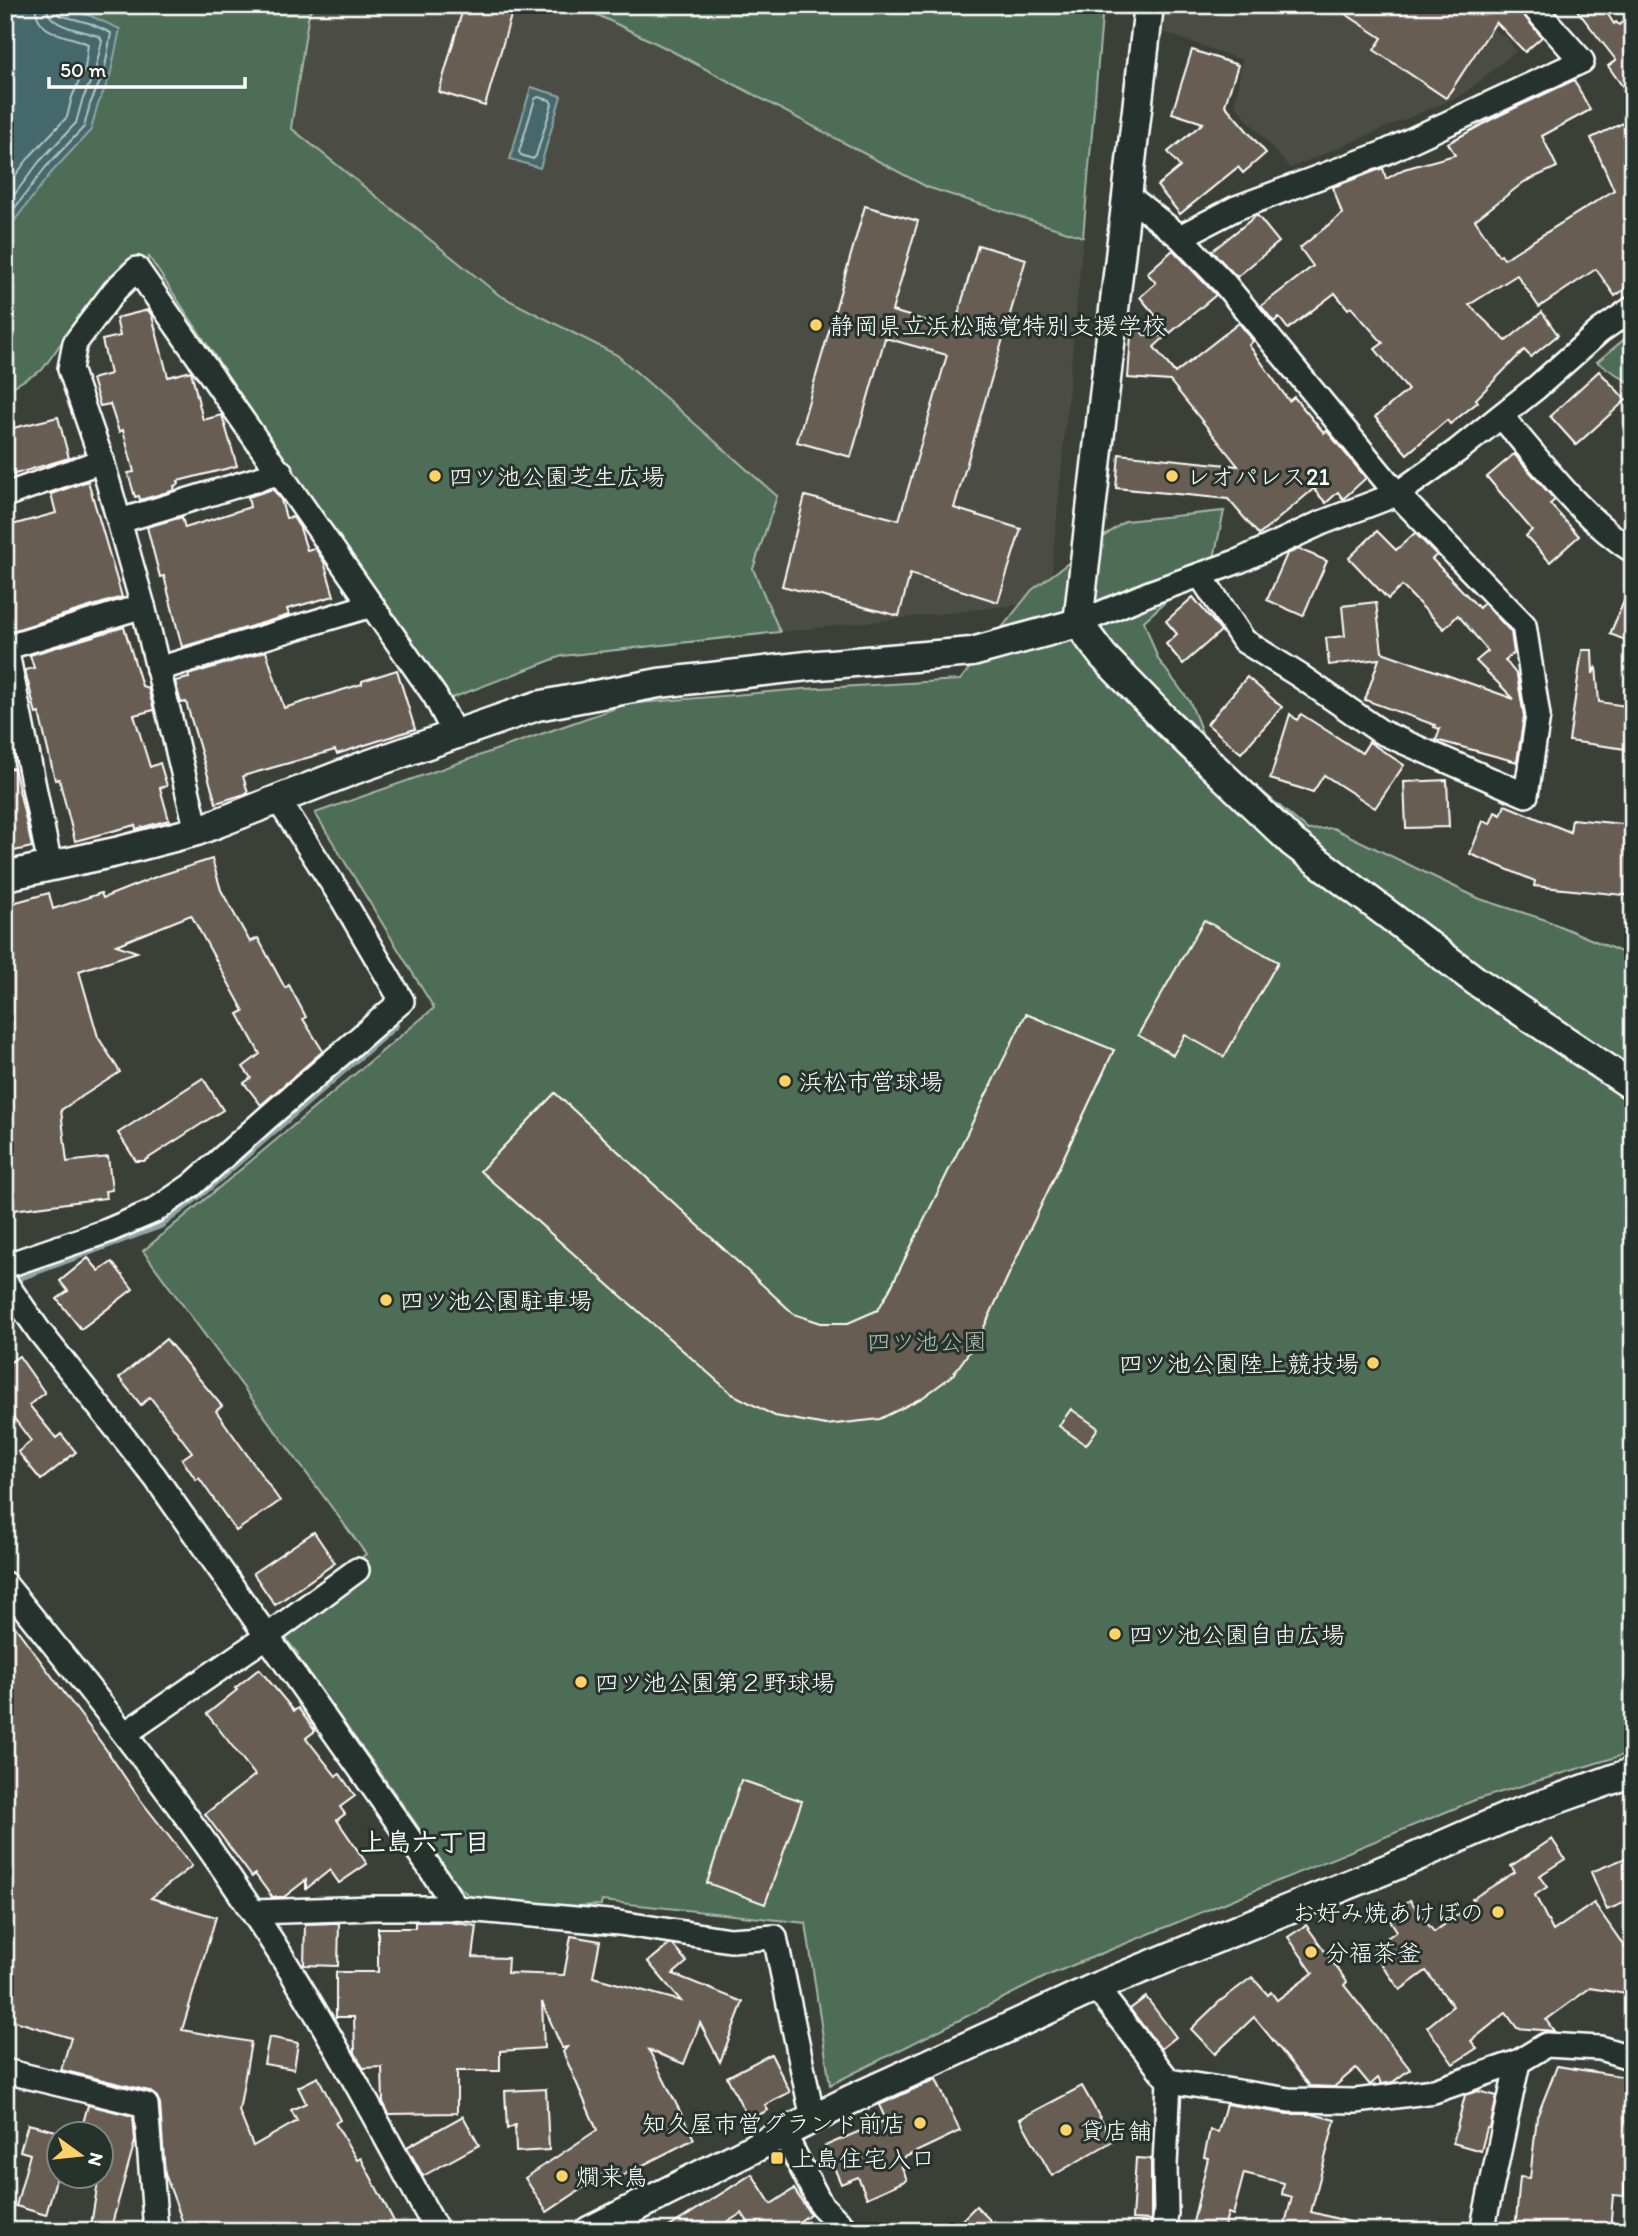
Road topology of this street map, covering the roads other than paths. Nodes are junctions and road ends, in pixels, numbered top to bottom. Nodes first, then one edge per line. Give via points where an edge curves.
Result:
1 (1149, 5) edge
2 (1532, 5) edge
3 (1126, 194) junction
4 (1180, 237) junction
5 (1633, 308) edge
6 (1501, 416) junction
7 (102, 461) junction
8 (281, 472) junction
9 (1397, 494) junction
10 (5, 495) edge
11 (120, 521) junction
12 (1633, 551) edge
13 (1200, 575) junction
14 (372, 605) junction
15 (143, 606) junction
16 (1078, 623) junction
17 (6, 648) edge
18 (158, 669) junction
19 (450, 735) junction
20 (279, 801) junction
21 (197, 831) junction
22 (50, 866) junction
23 (5, 876) edge
24 (1630, 1077) edge
25 (5, 1266) edge
26 (7, 1286) edge
27 (357, 1570) dead end
28 (5, 1584) edge
29 (266, 1637) junction
30 (126, 1733) junction
31 (1633, 1772) edge
32 (456, 1908) junction
33 (254, 1912) junction
34 (1099, 1986) junction
35 (1633, 2058) edge
36 (1518, 2062) junction
37 (5, 2071) edge
38 (1169, 2081) junction
39 (813, 2119) junction
40 (784, 2134) junction
41 (595, 2230) edge
42 (156, 2231) edge
43 (437, 2231) edge
44 (847, 2231) edge
45 (1163, 2231) edge
46 (1482, 2231) edge

1 - 3 street
2 - 4 street via 1582,61 1384,153 1236,208
3 - 4 street
3 - 16 street
4 - 9 street via 1224,283
5 - 6 street
6 - 9 street
6 - 12 street via 1583,512
7 - 8 street via 70,369 75,342 137,269
7 - 10 street
7 - 11 street
8 - 11 street
8 - 14 street
9 - 13 street
9 - 13 street via 1524,625 1538,716 1526,794 1381,732 1244,641
11 - 15 street
13 - 16 street
14 - 18 street
14 - 19 street via 435,696
15 - 17 street
15 - 18 street
16 - 19 street via 972,652 659,683 537,706
16 - 24 street via 1167,722 1292,842 1476,981
17 - 22 street
18 - 21 street
19 - 20 street
20 - 21 street
20 - 25 street via 402,1001 192,1185 142,1216
21 - 22 street
22 - 23 street
26 - 29 street via 155,1477
27 - 29 street
28 - 30 street
29 - 30 street
29 - 32 street
30 - 33 street
31 - 34 street via 1507,1817
32 - 33 street
32 - 39 street via 619,1923 730,1940 775,1937
33 - 43 street via 307,1997
34 - 38 street
34 - 39 street
35 - 36 street via 1600,2048 1546,2045
36 - 38 street via 1434,2091 1356,2101 1289,2100
36 - 46 street
37 - 42 street via 146,2105
38 - 45 street
39 - 40 street
40 - 41 street
40 - 44 street via 821,2205

